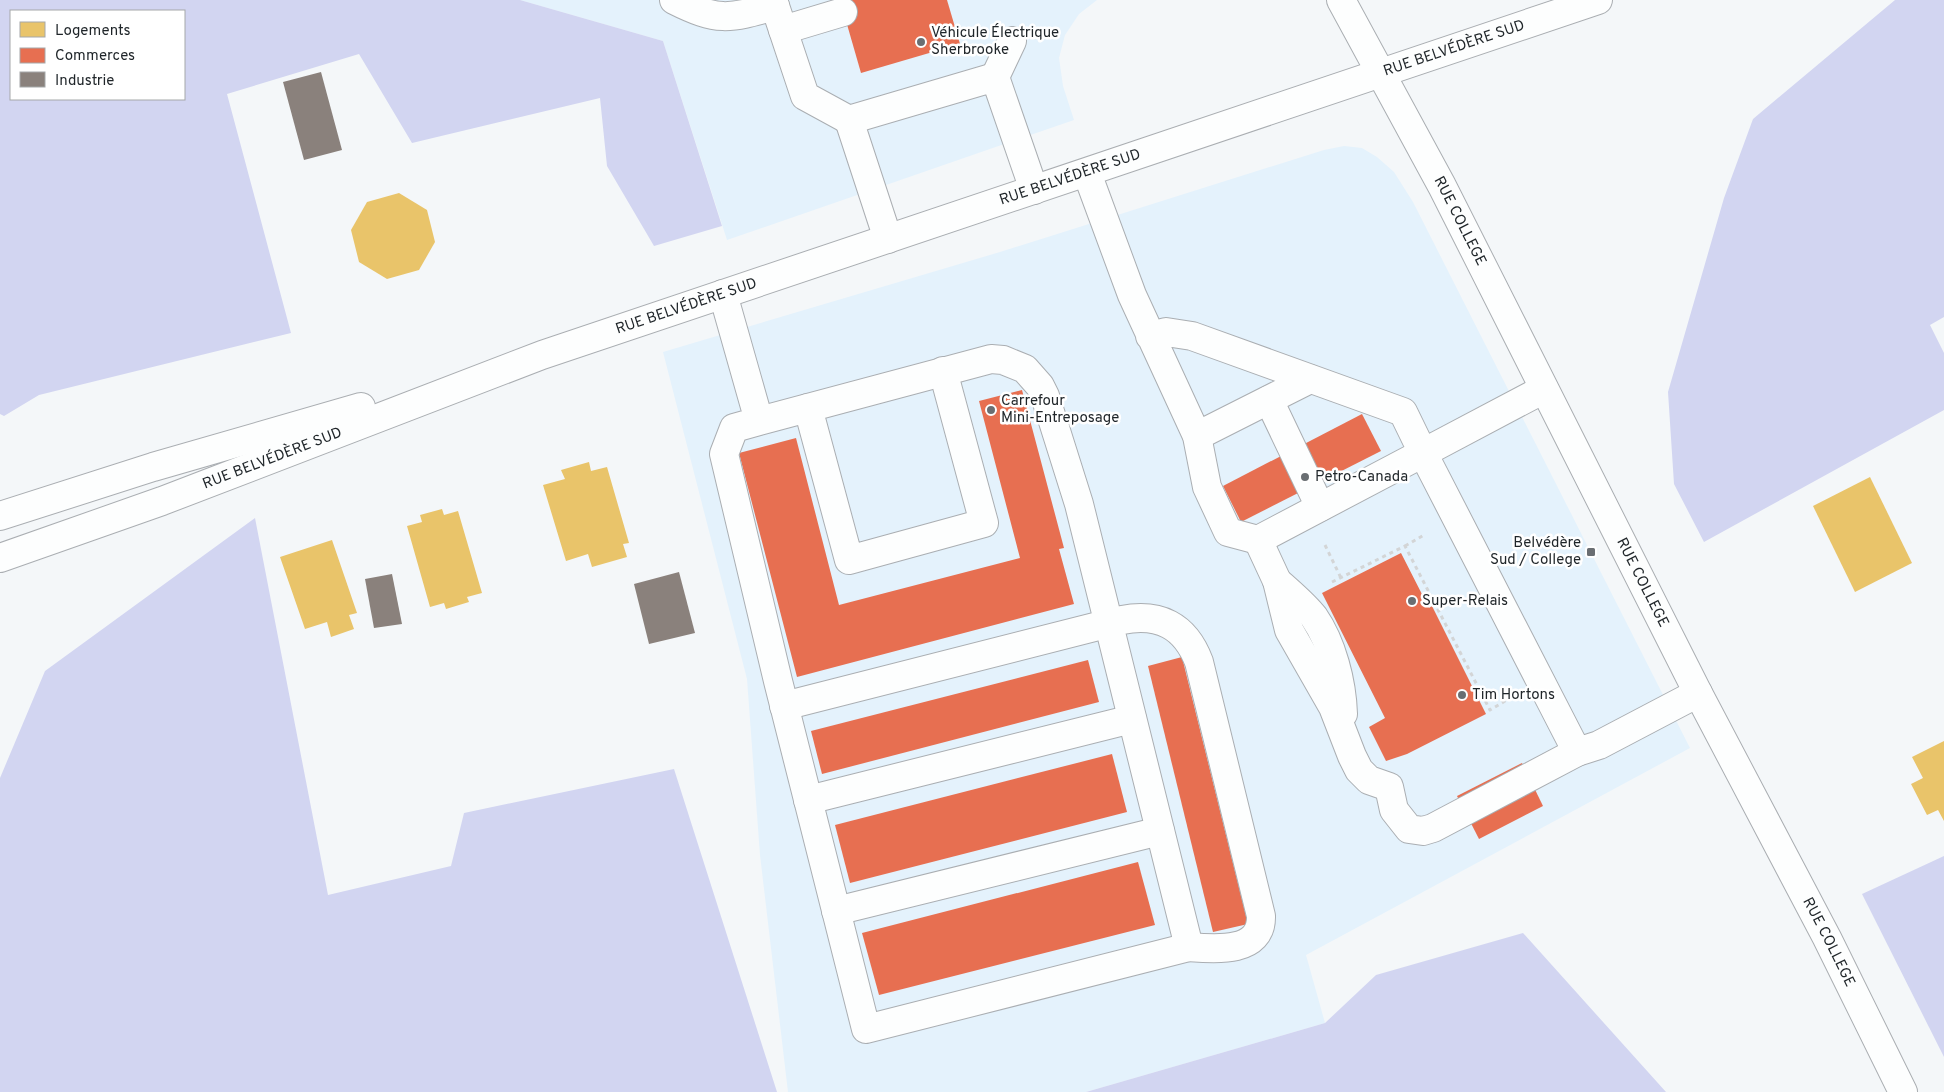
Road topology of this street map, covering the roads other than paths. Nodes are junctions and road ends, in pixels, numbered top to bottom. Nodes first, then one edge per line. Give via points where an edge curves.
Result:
1 (674, 0) edge
2 (1341, 0) edge
3 (1598, 0) edge
4 (777, 12) edge
5 (843, 12) dead end
6 (1012, 41) dead end
7 (1381, 74) junction
8 (995, 77) junction
9 (849, 120) junction
10 (1087, 173) junction
11 (1034, 190) junction
12 (888, 239) junction
13 (722, 294) junction
14 (1150, 336) junction
15 (542, 355) junction
16 (944, 371) junction
17 (1310, 379) junction
18 (1544, 389) junction
19 (1269, 400) junction
20 (808, 408) junction
21 (759, 421) junction
22 (1197, 436) junction
23 (1424, 452) junction
24 (1320, 506) junction
25 (0, 516) edge
26 (1258, 540) junction
27 (0, 558) edge
28 (1109, 623) junction
29 (1698, 693) junction
30 (784, 706) junction
31 (1132, 719) junction
32 (1577, 752) junction
33 (808, 800) junction
34 (1160, 831) junction
35 (836, 911) junction
36 (1189, 947) junction
37 (1903, 1092) edge

1 - 4 street via 714,17
2 - 7 street, RUE COLLEGE
3 - 7 street, RUE BELVÉDÈRE SUD
4 - 5 street
4 - 9 street via 805,96
6 - 8 street
7 - 10 street, RUE BELVÉDÈRE SUD
7 - 18 street, RUE COLLEGE via 1442,186
8 - 9 street
8 - 11 street
9 - 12 street
10 - 11 street, RUE BELVÉDÈRE SUD
10 - 14 street
11 - 12 street, RUE BELVÉDÈRE SUD
12 - 13 street, RUE BELVÉDÈRE SUD
13 - 15 street, RUE BELVÉDÈRE SUD
13 - 21 street
14 - 17 street via 1166,332 1192,336
14 - 22 street
15 - 25 street, RUE BELVÉDÈRE SUD
15 - 27 street, RUE BELVÉDÈRE SUD via 162,501
16 - 20 street
16 - 20 street via 984,523 849,560
16 - 28 street via 980,361 1003,360 1025,369 1040,386 1079,504
17 - 19 street
17 - 23 street via 1403,412
18 - 23 street
18 - 29 street, RUE COLLEGE
19 - 22 street
19 - 24 street
20 - 21 street
21 - 30 street via 734,428 724,454
22 - 26 street via 1207,487 1228,532
23 - 24 street
23 - 32 street
24 - 26 street
26 - 32 street via 1277,581 1289,630 1333,707 1348,749 1360,770 1375,784 1390,787 1394,810 1404,825 1416,831 1432,828
28 - 30 street
28 - 31 street
28 - 36 street via 1138,617 1172,625 1194,650 1201,671 1261,923 1256,936 1243,944 1220,949
29 - 32 street via 1599,745
29 - 37 street, RUE COLLEGE via 1827,938
30 - 33 street
31 - 33 street
31 - 34 street
33 - 35 street
34 - 35 street
34 - 36 street
35 - 36 street via 866,1029

